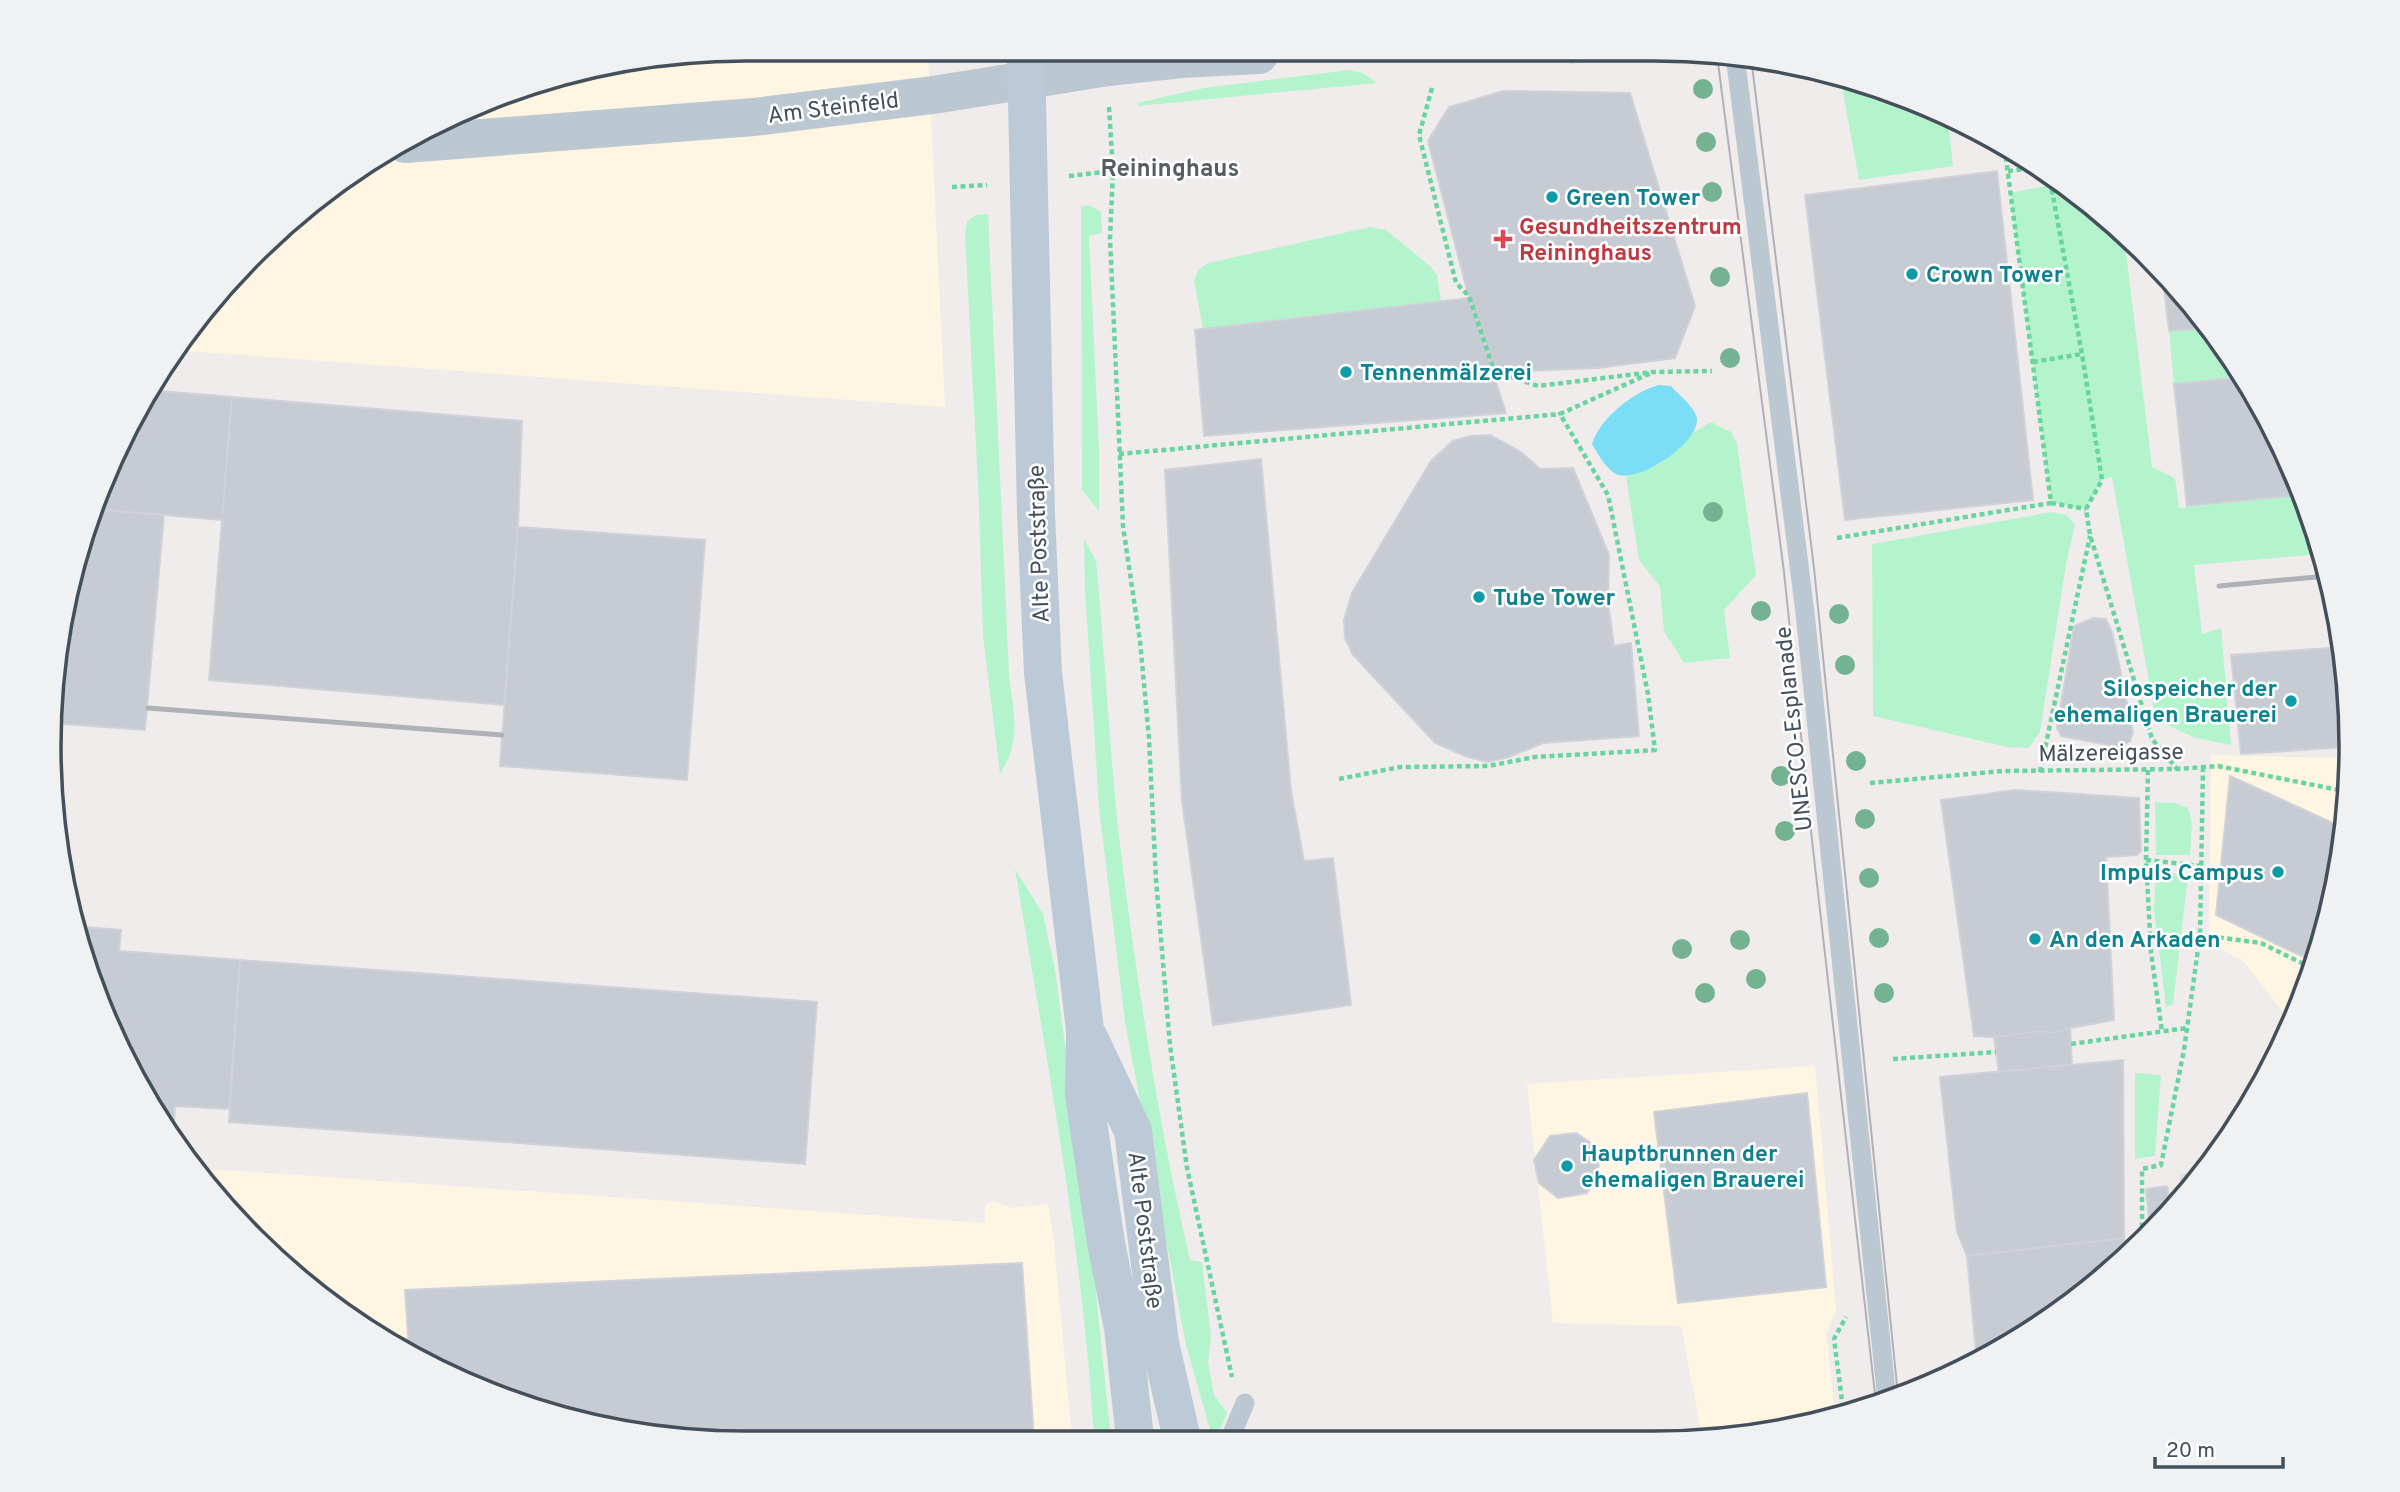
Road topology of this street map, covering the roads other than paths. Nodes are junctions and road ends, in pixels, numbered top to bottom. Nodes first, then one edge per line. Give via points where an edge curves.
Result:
1 (1163, 61) edge
2 (1736, 66) edge
3 (1026, 67) edge
4 (423, 143) edge
5 (1085, 1030) junction
6 (1885, 1390) edge
7 (1245, 1403) road end
8 (1134, 1431) edge
9 (1180, 1431) edge
10 (1234, 1431) edge

1 - 3 street, Am Steinfeld via 1108,67
2 - 6 lane, UNESCO-Esplanade via 1805,613
3 - 4 street, Am Steinfeld via 933,95 754,117
3 - 5 main road, Alte Poststraße via 1043,673
5 - 8 main road, Alte Poststraße via 1084,1095 1123,1328
5 - 9 main road, Alte Poststraße via 1133,1131 1160,1343
7 - 10 lane

